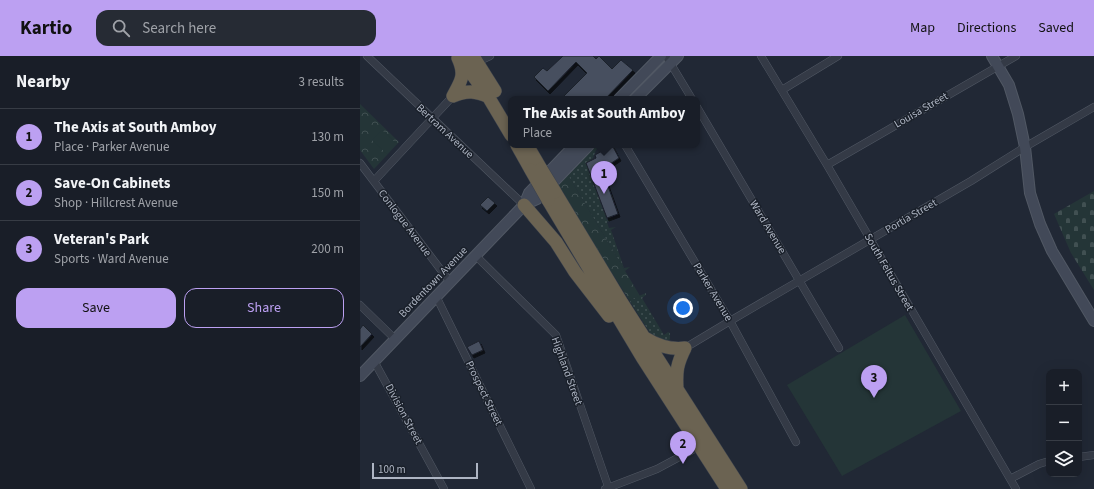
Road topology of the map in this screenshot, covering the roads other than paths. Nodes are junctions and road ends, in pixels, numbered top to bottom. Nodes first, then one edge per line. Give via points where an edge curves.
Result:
1 (367, 56) edge
2 (458, 56) edge
3 (490, 56) edge
4 (661, 56) edge
5 (761, 56) edge
6 (838, 56) edge
7 (992, 56) edge
8 (1016, 56) edge
9 (672, 58) edge
10 (475, 59) edge
11 (998, 65) junction
12 (782, 90) junction
13 (453, 96) junction
14 (622, 96) edge
15 (638, 96) edge
16 (691, 96) edge
17 (489, 98) junction
18 (1094, 106) edge
19 (700, 112) edge
20 (508, 113) edge
21 (432, 118) junction
22 (508, 130) edge
23 (1026, 147) junction
24 (519, 148) edge
25 (528, 148) edge
26 (574, 148) edge
27 (584, 148) edge
28 (627, 148) edge
29 (570, 157) junction
30 (360, 163) edge
31 (827, 165) junction
32 (536, 170) junction
33 (374, 181) junction
34 (552, 196) junction
35 (524, 205) junction
36 (869, 240) junction
37 (476, 256) junction
38 (800, 281) junction
39 (450, 282) junction
40 (436, 296) junction
41 (360, 305) edge
42 (730, 321) junction
43 (1094, 321) edge
44 (644, 337) junction
45 (395, 340) junction
46 (685, 348) junction
47 (839, 348) dead end
48 (642, 357) junction
49 (374, 361) junction
50 (360, 376) edge
51 (677, 389) junction
52 (796, 442) dead end
53 (700, 446) junction
54 (1094, 455) edge
55 (1082, 457) edge
56 (1046, 463) edge
57 (1010, 479) junction
58 (607, 488) edge
59 (444, 489) edge
60 (532, 489) edge
61 (727, 489) edge
62 (741, 489) edge
63 (1016, 489) edge

1 - 21 street, Bertram Avenue
2 - 13 highway via 462,65 462,79
2 - 17 highway
3 - 10 street
4 - 14 street
5 - 12 street, South Feltus Street
6 - 12 street
7 - 11 street
8 - 11 street, Louisa Street
9 - 15 street
9 - 16 street
10 - 20 highway
11 - 23 street via 1009,85
11 - 31 street, Louisa Street
12 - 31 street, South Feltus Street
13 - 17 highway via 474,91
13 - 21 street
17 - 22 highway
18 - 23 street, Portia Street
19 - 38 street, Ward Avenue
21 - 33 street
21 - 35 street, Bertram Avenue
23 - 36 street, Portia Street
23 - 43 street via 1030,193 1040,224 1052,251
24 - 32 highway
25 - 32 highway
26 - 29 street, Bordentown Avenue
27 - 29 street, Bordentown Avenue
28 - 42 street, Parker Avenue
29 - 35 street, Bordentown Avenue via 529,193
30 - 33 street, Conlogue Avenue
31 - 36 street, South Feltus Street
32 - 34 highway, bridge
33 - 39 street, Conlogue Avenue
34 - 44 highway
34 - 48 highway
35 - 37 street, Bordentown Avenue
35 - 48 highway via 556,242 623,337
36 - 38 street, Portia Street
36 - 57 street, South Feltus Street
37 - 39 street, Bordentown Avenue
37 - 58 street, Highland Street via 556,336
38 - 42 street, Portia Street
38 - 47 street, Ward Avenue
39 - 40 street, Bordentown Avenue
40 - 45 street, Bordentown Avenue
40 - 60 street, Prospect Street
41 - 45 street
42 - 46 street, Portia Street
42 - 52 street, Parker Avenue
44 - 46 highway via 666,348
44 - 51 highway
45 - 49 street, Bordentown Avenue
46 - 51 highway via 678,361
48 - 53 highway
49 - 50 street, Bordentown Avenue
49 - 59 street, Division Street
51 - 62 highway
53 - 58 street via 657,469
53 - 61 highway
54 - 55 street
56 - 57 street
57 - 63 street, South Feltus Street

